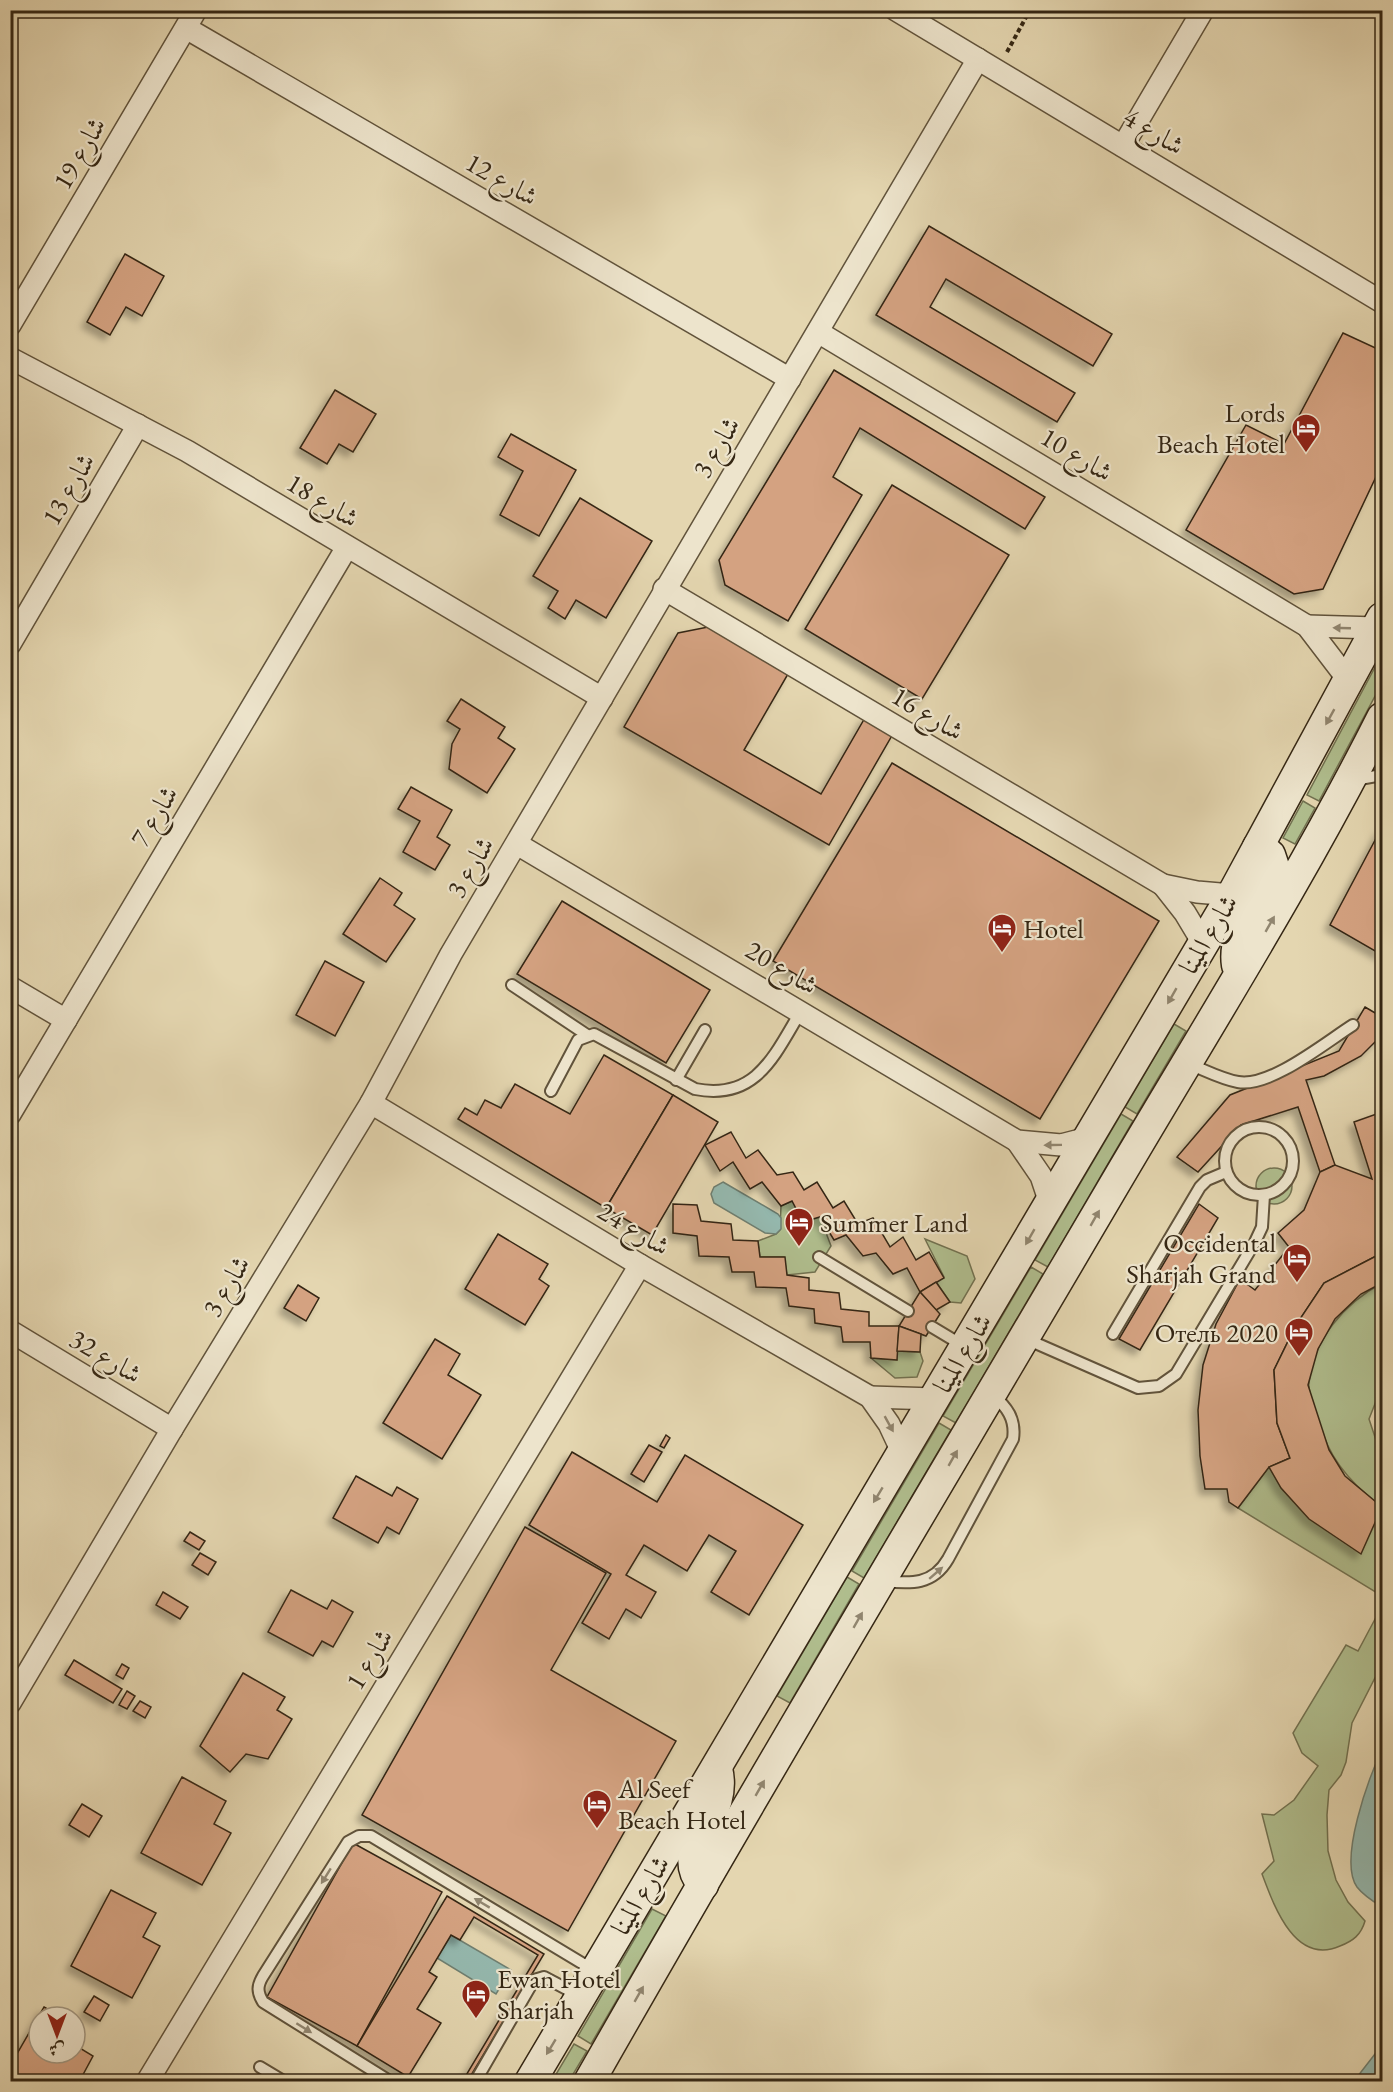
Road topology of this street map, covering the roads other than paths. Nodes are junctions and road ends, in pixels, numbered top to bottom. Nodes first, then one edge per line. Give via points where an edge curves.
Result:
1 (896, 10) edge
2 (1203, 10) edge
3 (191, 19) edge
4 (987, 64) junction
5 (1123, 146) junction
6 (1383, 302) edge
7 (10, 325) edge
8 (818, 332) junction
9 (10, 358) edge
10 (790, 380) junction
11 (138, 425) junction
12 (347, 547) junction
13 (664, 589) junction
14 (1380, 623) edge
15 (1307, 626) junction
16 (10, 644) edge
17 (1349, 681) junction
18 (602, 698) junction
19 (1383, 718) edge
20 (1383, 775) edge
21 (1351, 780) junction
22 (517, 844) junction
23 (1258, 847) junction
24 (1163, 885) junction
25 (1232, 895) junction
26 (1203, 943) junction
27 (1240, 974) junction
28 (512, 986) dead end
29 (10, 987) edge
30 (801, 1011) junction
31 (66, 1020) junction
32 (1353, 1025) dead end
33 (705, 1030) dead end
34 (587, 1035) junction
35 (1186, 1062) junction
36 (676, 1080) junction
37 (551, 1091) dead end
38 (371, 1103) junction
39 (10, 1114) edge
40 (1088, 1138) junction
41 (1017, 1141) junction
42 (1226, 1172) junction
43 (1264, 1196) junction
44 (1050, 1203) junction
45 (819, 1257) dead end
46 (640, 1265) junction
47 (908, 1311) dead end
48 (932, 1327) dead end
49 (10, 1331) edge
50 (1113, 1334) dead end
51 (1024, 1338) junction
52 (966, 1347) junction
53 (991, 1393) junction
54 (870, 1396) junction
55 (935, 1399) junction
56 (172, 1429) junction
57 (903, 1454) junction
58 (881, 1581) junction
59 (10, 1703) edge
60 (717, 1766) junction
61 (703, 1885) junction
62 (595, 1971) junction
63 (580, 1997) junction
64 (260, 2067) dead end
65 (147, 2082) edge
66 (285, 2082) edge
67 (391, 2082) edge
68 (476, 2082) edge
69 (530, 2082) edge
70 (589, 2082) edge

1 - 4 street, شارع 4
2 - 5 street
3 - 7 street, شارع 19
3 - 10 street, شارع 12
4 - 5 street, شارع 4
4 - 8 street, شارع 3
5 - 6 street, شارع 4
8 - 10 street, شارع 3
8 - 15 street, شارع 10
9 - 11 street, شارع 18
10 - 13 street, شارع 3
11 - 12 street, شارع 18
11 - 16 street, شارع 13
12 - 18 street, شارع 18
12 - 31 street, شارع 7
13 - 18 street, شارع 3
13 - 24 street, شارع 16
14 -> 15 street, شارع 10
14 - 17 main road, شارع المينا
15 - 17 street, شارع 10
17 -> 23 main road, شارع المينا
18 - 22 street, شارع 3
19 - 21 main road, شارع المينا
20 - 21 lane
27 -> 21 main road, شارع المينا
22 - 30 street, شارع 20
22 - 38 street, شارع 3 via 451,954
23 - 25 main road, شارع المينا
23 - 27 main road via 1270,855 1274,867 1237,942
24 - 25 street, شارع 16
24 - 26 street, شارع 16
25 - 26 main road, شارع المينا
26 -> 40 main road, شارع المينا
27 - 35 main road, شارع المينا
28 - 34 lane
29 - 31 street
30 - 36 lane via 761,1073 750,1082 730,1090 709,1092
30 - 41 street, شارع 20
31 - 39 street, شارع 7
32 - 35 lane via 1256,1082 1239,1082
33 - 36 lane
34 - 36 lane via 600,1036
34 - 37 lane via 578,1040
51 -> 35 main road, شارع المينا
38 - 46 street, شارع 24
38 - 56 street, شارع 3
40 -> 41 street, شارع 20 via 1061,1145
40 - 44 main road, شارع المينا
41 - 44 street, شارع 20 via 1041,1176
42 - 43 lane via 1241,1190
42 - 43 lane via 1225,1160 1234,1138 1243,1130 1255,1127 1278,1132 1287,1140 1294,1162 1285,1184
42 - 50 lane via 1207,1180 1200,1188
43 - 51 lane via 1263,1219 1255,1242 1176,1374 1159,1386 1138,1388
44 -> 52 main road, شارع المينا
45 - 47 lane
46 - 54 street, شارع 24
46 - 65 street, شارع 1
48 - 52 lane
49 - 56 street, شارع 32
51 - 53 main road, شارع المينا
52 - 55 main road, شارع المينا
58 -> 53 main road, شارع المينا
58 -> 53 lane via 924,1582 942,1569 1013,1439 1013,1420
54 - 55 street, شارع 24
54 -> 57 street, شارع 24
55 - 57 main road, شارع المينا
56 - 59 street, شارع 3
57 -> 60 main road, شارع المينا
61 -> 58 main road, شارع المينا
60 - 61 main road via 717,1805 693,1854 694,1871
60 - 62 main road, شارع المينا
70 -> 61 main road, شارع المينا
62 - 63 main road, شارع المينا
62 -> 67 lane via 371,1836 359,1836 348,1842 258,1984 258,1994 263,2002
63 - 68 lane via 544,1977 534,1980
63 -> 69 main road, شارع المينا
64 - 66 lane

